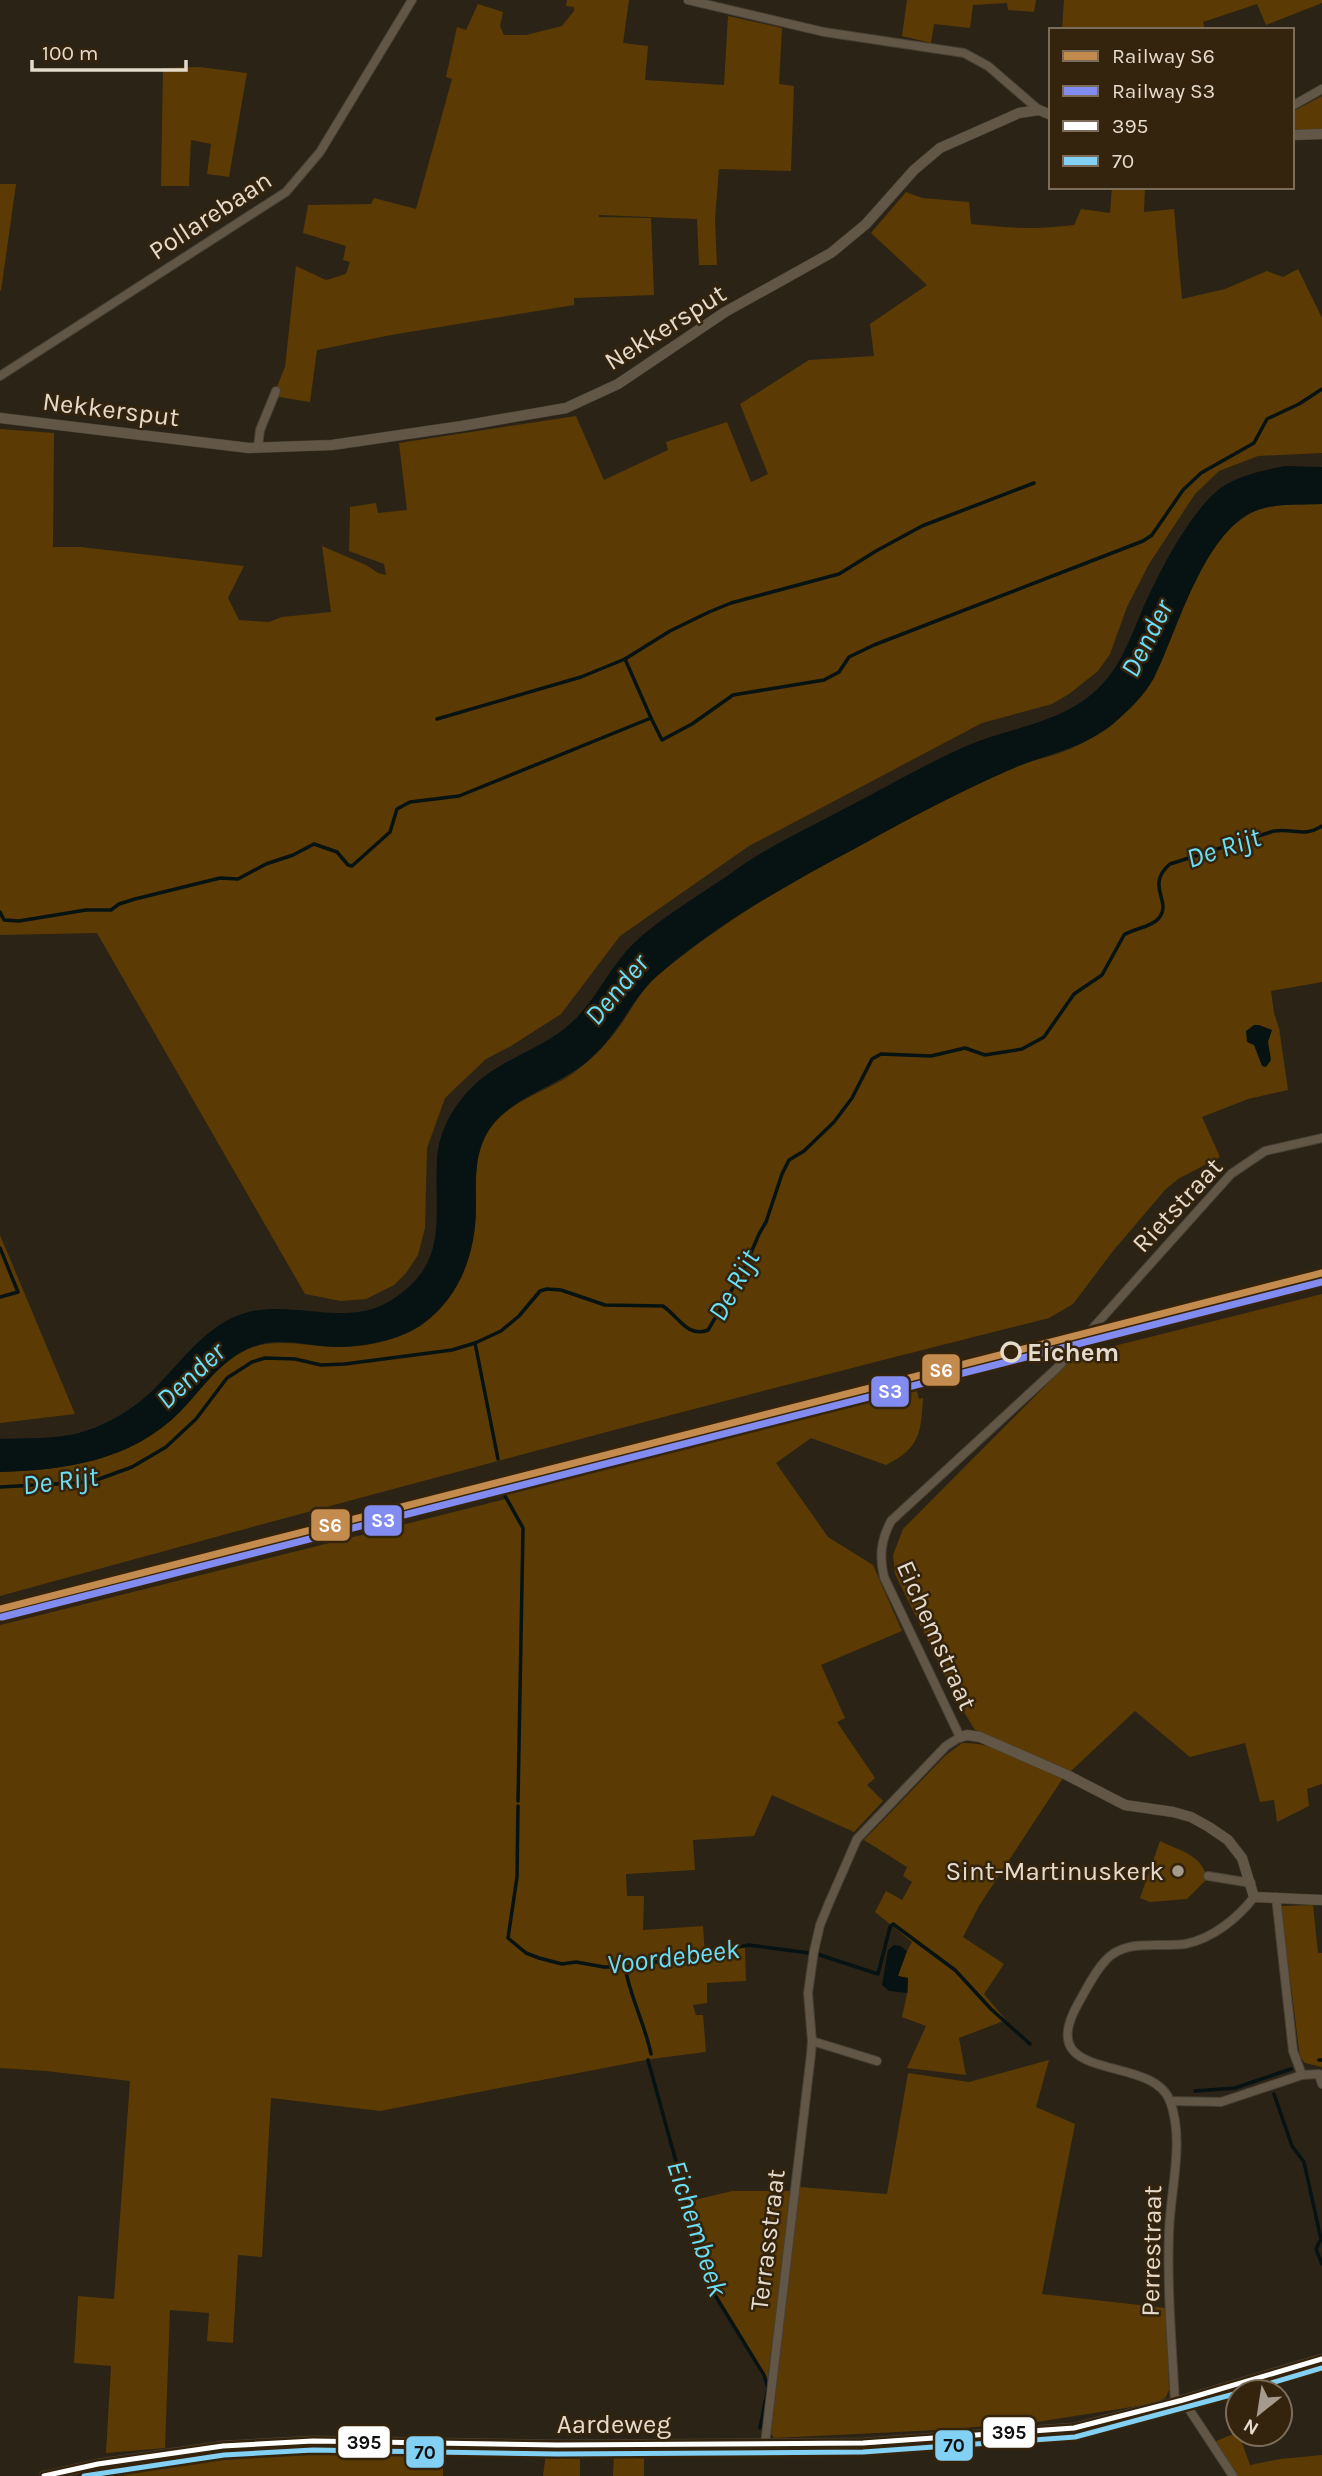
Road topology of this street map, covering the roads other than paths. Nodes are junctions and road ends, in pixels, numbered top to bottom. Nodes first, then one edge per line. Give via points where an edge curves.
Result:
1 (412, 0) edge
2 (688, 0) edge
3 (1322, 89) edge
4 (1294, 105) edge
5 (1040, 110) junction
6 (1049, 114) edge
7 (1322, 134) edge
8 (1294, 135) edge
9 (0, 376) edge
10 (276, 391) dead end
11 (0, 418) edge
12 (258, 447) junction
13 (1322, 1138) edge
14 (1086, 1336) joint
15 (960, 1737) junction
16 (1208, 1876) dead end
17 (1251, 1883) junction
18 (1254, 1897) junction
19 (1276, 1897) junction
20 (1322, 1900) edge
21 (812, 2042) junction
22 (877, 2061) dead end
23 (1321, 2074) edge
24 (1302, 2076) junction
25 (1322, 2084) edge
26 (1170, 2101) junction
27 (1322, 2359) edge
28 (1179, 2402) junction
29 (765, 2444) junction
30 (44, 2476) edge
31 (1234, 2476) edge

1 - 9 street, Pollarebaan via 320,152 286,192
2 - 5 street via 824,32 964,53 988,66
3 - 4 street
5 - 6 street
5 - 12 street, Nekkersput via 1019,113 940,148 831,253 725,312 618,384 566,408 332,445
7 - 8 street
10 - 12 street
11 - 12 street, Nekkersput
13 - 14 street, Rietstraat via 1265,1151 1231,1174
14 - 15 street, Eichemstraat via 891,1521 885,1532 880,1560 884,1577
15 - 17 street, Eichemstraat via 980,1737 1125,1805 1173,1812 1200,1822 1227,1840 1242,1858
15 - 21 street, Terrasstraat via 857,1839 820,1925 814,1951 808,1993
16 - 17 street
17 - 18 street, Eichemstraat
18 - 19 street
18 - 26 street via 1242,1912 1206,1936 1182,1944 1117,1951 1100,1967 1069,2022 1070,2046 1079,2056 1154,2083
19 - 20 street
19 - 24 street via 1293,2051
21 - 22 street
21 - 29 street, Terrasstraat
23 - 24 street
23 - 25 street
24 - 26 street via 1221,2102
26 - 28 street, Perrestraat via 1176,2136 1169,2232
27 - 28 street, Aardeweg
28 - 29 street, Aardeweg via 1073,2428 863,2443
28 - 31 street
29 - 30 street, Aardeweg via 313,2441 223,2446

